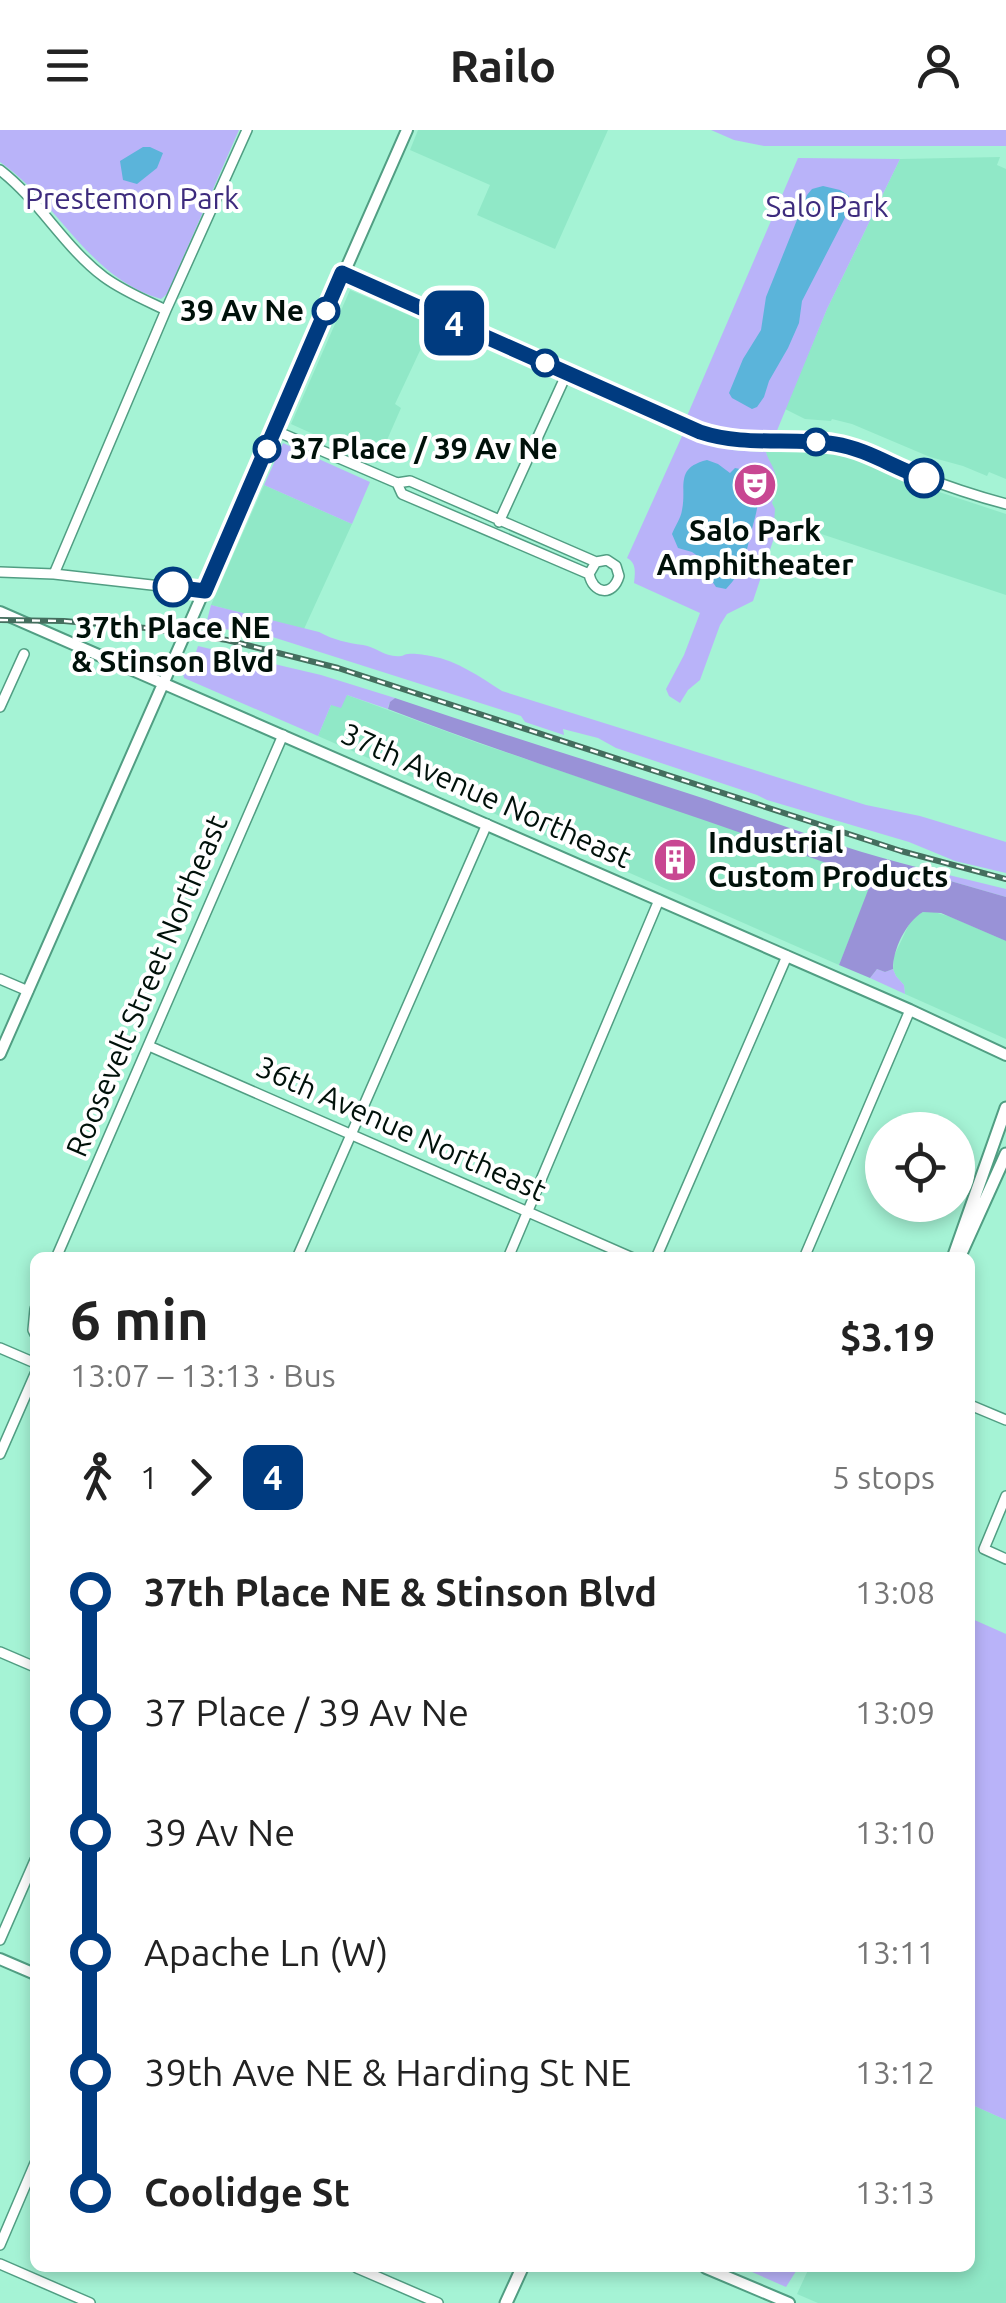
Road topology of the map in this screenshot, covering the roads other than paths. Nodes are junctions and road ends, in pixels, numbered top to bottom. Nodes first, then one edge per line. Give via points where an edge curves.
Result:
1 (247, 130) edge
2 (407, 130) edge
3 (0, 170) edge
4 (342, 273) junction
5 (166, 310) junction
6 (567, 373) junction
7 (276, 430) junction
8 (397, 484) junction
9 (1006, 504) edge
10 (500, 521) junction
11 (494, 534) junction
12 (596, 562) junction
13 (0, 572) edge
14 (54, 574) junction
15 (589, 574) junction
16 (205, 591) junction
17 (0, 612) edge
18 (24, 654) dead end
19 (164, 684) junction
20 (0, 707) edge
21 (283, 734) junction
22 (487, 824) junction
23 (659, 900) junction
24 (787, 956) junction
25 (0, 979) edge
26 (28, 991) junction
27 (910, 1010) junction
28 (149, 1046) junction
29 (0, 1054) edge
30 (1006, 1055) edge
31 (1006, 1108) edge
32 (351, 1135) junction
33 (1006, 1154) edge
34 (528, 1212) junction
35 (59, 1252) edge
36 (300, 1252) edge
37 (511, 1252) edge
38 (619, 1252) edge
39 (659, 1252) edge
40 (807, 1252) edge
41 (958, 1252) edge
42 (959, 1252) edge
43 (0, 1348) edge
44 (30, 1361) edge
45 (30, 1385) edge
46 (975, 1407) edge
47 (1006, 1420) edge
48 (0, 1454) edge
49 (1006, 1496) edge
50 (1006, 1559) edge
51 (0, 1652) edge
52 (30, 1665) edge
53 (30, 1871) edge
54 (0, 1940) edge
55 (0, 1959) edge
56 (30, 1972) edge
57 (30, 2175) edge
58 (0, 2245) edge
59 (0, 2264) edge
60 (366, 2272) edge
61 (520, 2272) edge
62 (715, 2272) edge
63 (90, 2303) edge
64 (438, 2303) edge
65 (506, 2303) edge
66 (788, 2303) edge

1 - 5 street
2 - 4 street
3 - 5 street via 102,276
4 - 6 street
4 - 7 street
5 - 14 street
6 - 9 street via 711,436 840,445
6 - 10 street
7 - 8 street
7 - 16 street
8 - 10 street via 410,481
8 - 11 street via 402,494
10 - 11 street
10 - 12 street
11 - 15 street
12 - 15 street
12 - 15 street via 616,566 618,582 598,589
13 - 14 street
14 - 16 street
16 - 19 street
17 - 19 street, 37th Avenue Northeast
18 - 20 street
19 - 21 street, 37th Avenue Northeast
19 - 26 street
21 - 22 street, 37th Avenue Northeast
21 - 28 street, Roosevelt Street Northeast
22 - 23 street, 37th Avenue Northeast
22 - 32 street
23 - 24 street, 37th Avenue Northeast
23 - 34 street
24 - 27 street, 37th Avenue Northeast
24 - 39 street
25 - 26 street
26 - 29 street
27 - 30 street, 37th Avenue Northeast
27 - 40 street
28 - 32 street, 36th Avenue Northeast
28 - 35 street, Roosevelt Street Northeast
31 - 41 main road
32 - 34 street, 36th Avenue Northeast
32 - 36 street
33 - 42 main road
34 - 37 street
34 - 38 street, 36th Avenue Northeast
43 - 44 street
45 - 48 street
46 - 47 street
49 - 50 street via 984,1549
51 - 52 street
53 - 54 street
55 - 56 street
57 - 58 street
59 - 63 street
60 - 64 street
61 - 65 main road
62 - 66 street

